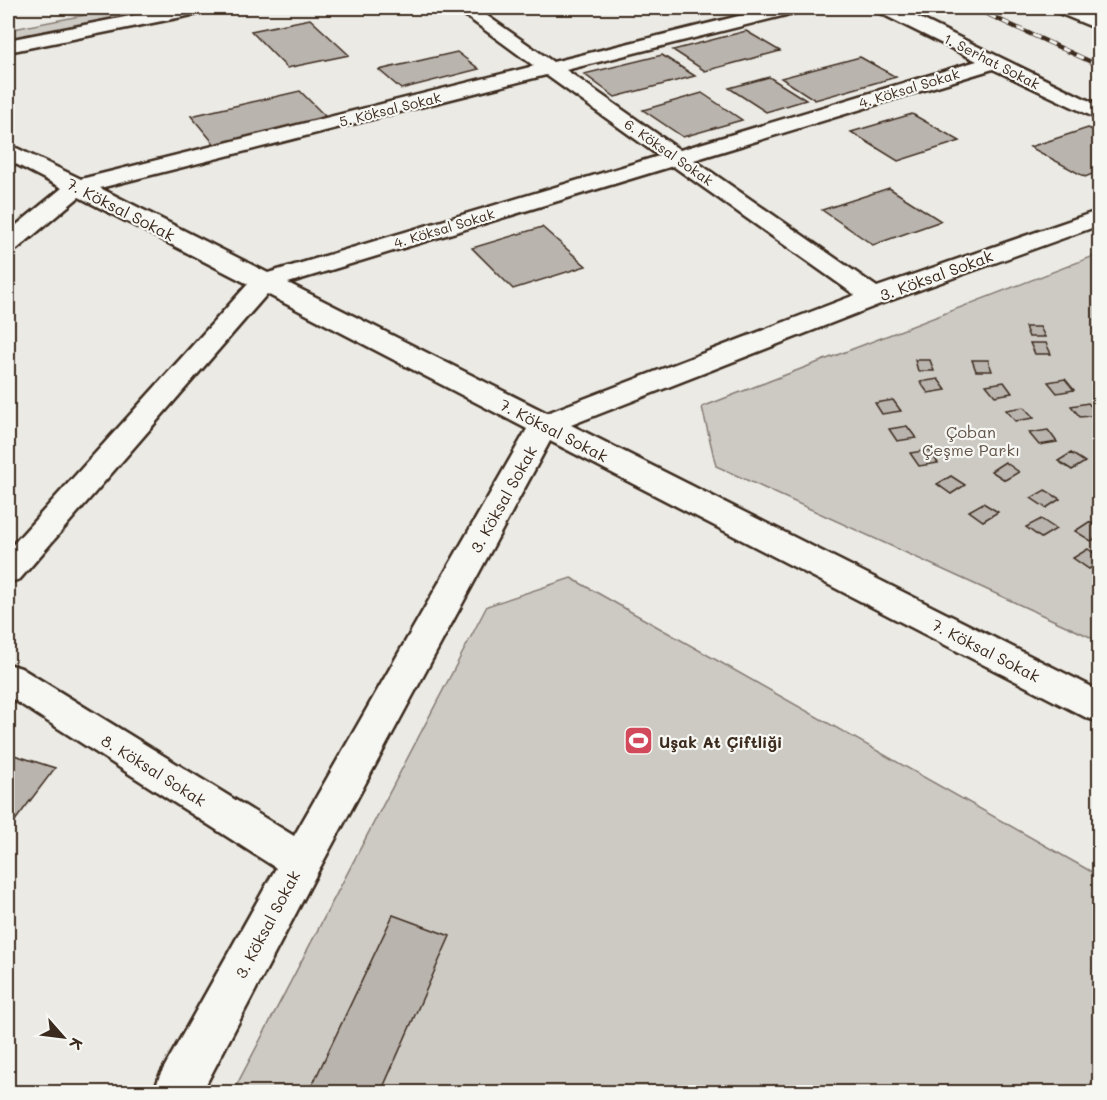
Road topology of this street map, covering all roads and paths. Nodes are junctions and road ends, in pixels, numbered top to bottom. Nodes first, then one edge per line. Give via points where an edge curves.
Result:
1 (197, 8) edge
2 (464, 8) edge
3 (791, 8) edge
4 (885, 8) edge
5 (1064, 8) edge
6 (1100, 24) edge
7 (8, 46) edge
8 (994, 62) junction
9 (551, 69) junction
10 (1100, 114) edge
11 (8, 151) edge
12 (677, 159) junction
13 (77, 187) junction
14 (1100, 217) edge
15 (8, 244) edge
16 (264, 282) junction
17 (874, 297) junction
18 (544, 425) junction
19 (8, 572) edge
20 (8, 678) edge
21 (1100, 708) edge
22 (301, 862) junction
23 (177, 1092) edge

1 - 7 street
2 - 9 street, 6. Köksal Sokak
3 - 9 street, 5. Köksal Sokak
4 - 8 street, 1. Serhat Sokak
5 - 6 street
8 - 10 street, 1. Serhat Sokak
8 - 12 street, 4. Köksal Sokak
9 - 12 street, 6. Köksal Sokak
9 - 13 street, 5. Köksal Sokak
11 - 13 street, 7. Köksal Sokak
12 - 16 street, 4. Köksal Sokak
12 - 17 street, 6. Köksal Sokak
13 - 15 street, 5. Köksal Sokak
13 - 16 street, 7. Köksal Sokak
14 - 17 street, 3. Köksal Sokak
16 - 18 street, 7. Köksal Sokak
16 - 19 street
17 - 18 street, 3. Köksal Sokak
18 - 21 street, 7. Köksal Sokak
18 - 22 street, 3. Köksal Sokak
20 - 22 street, 8. Köksal Sokak
22 - 23 street, 3. Köksal Sokak

